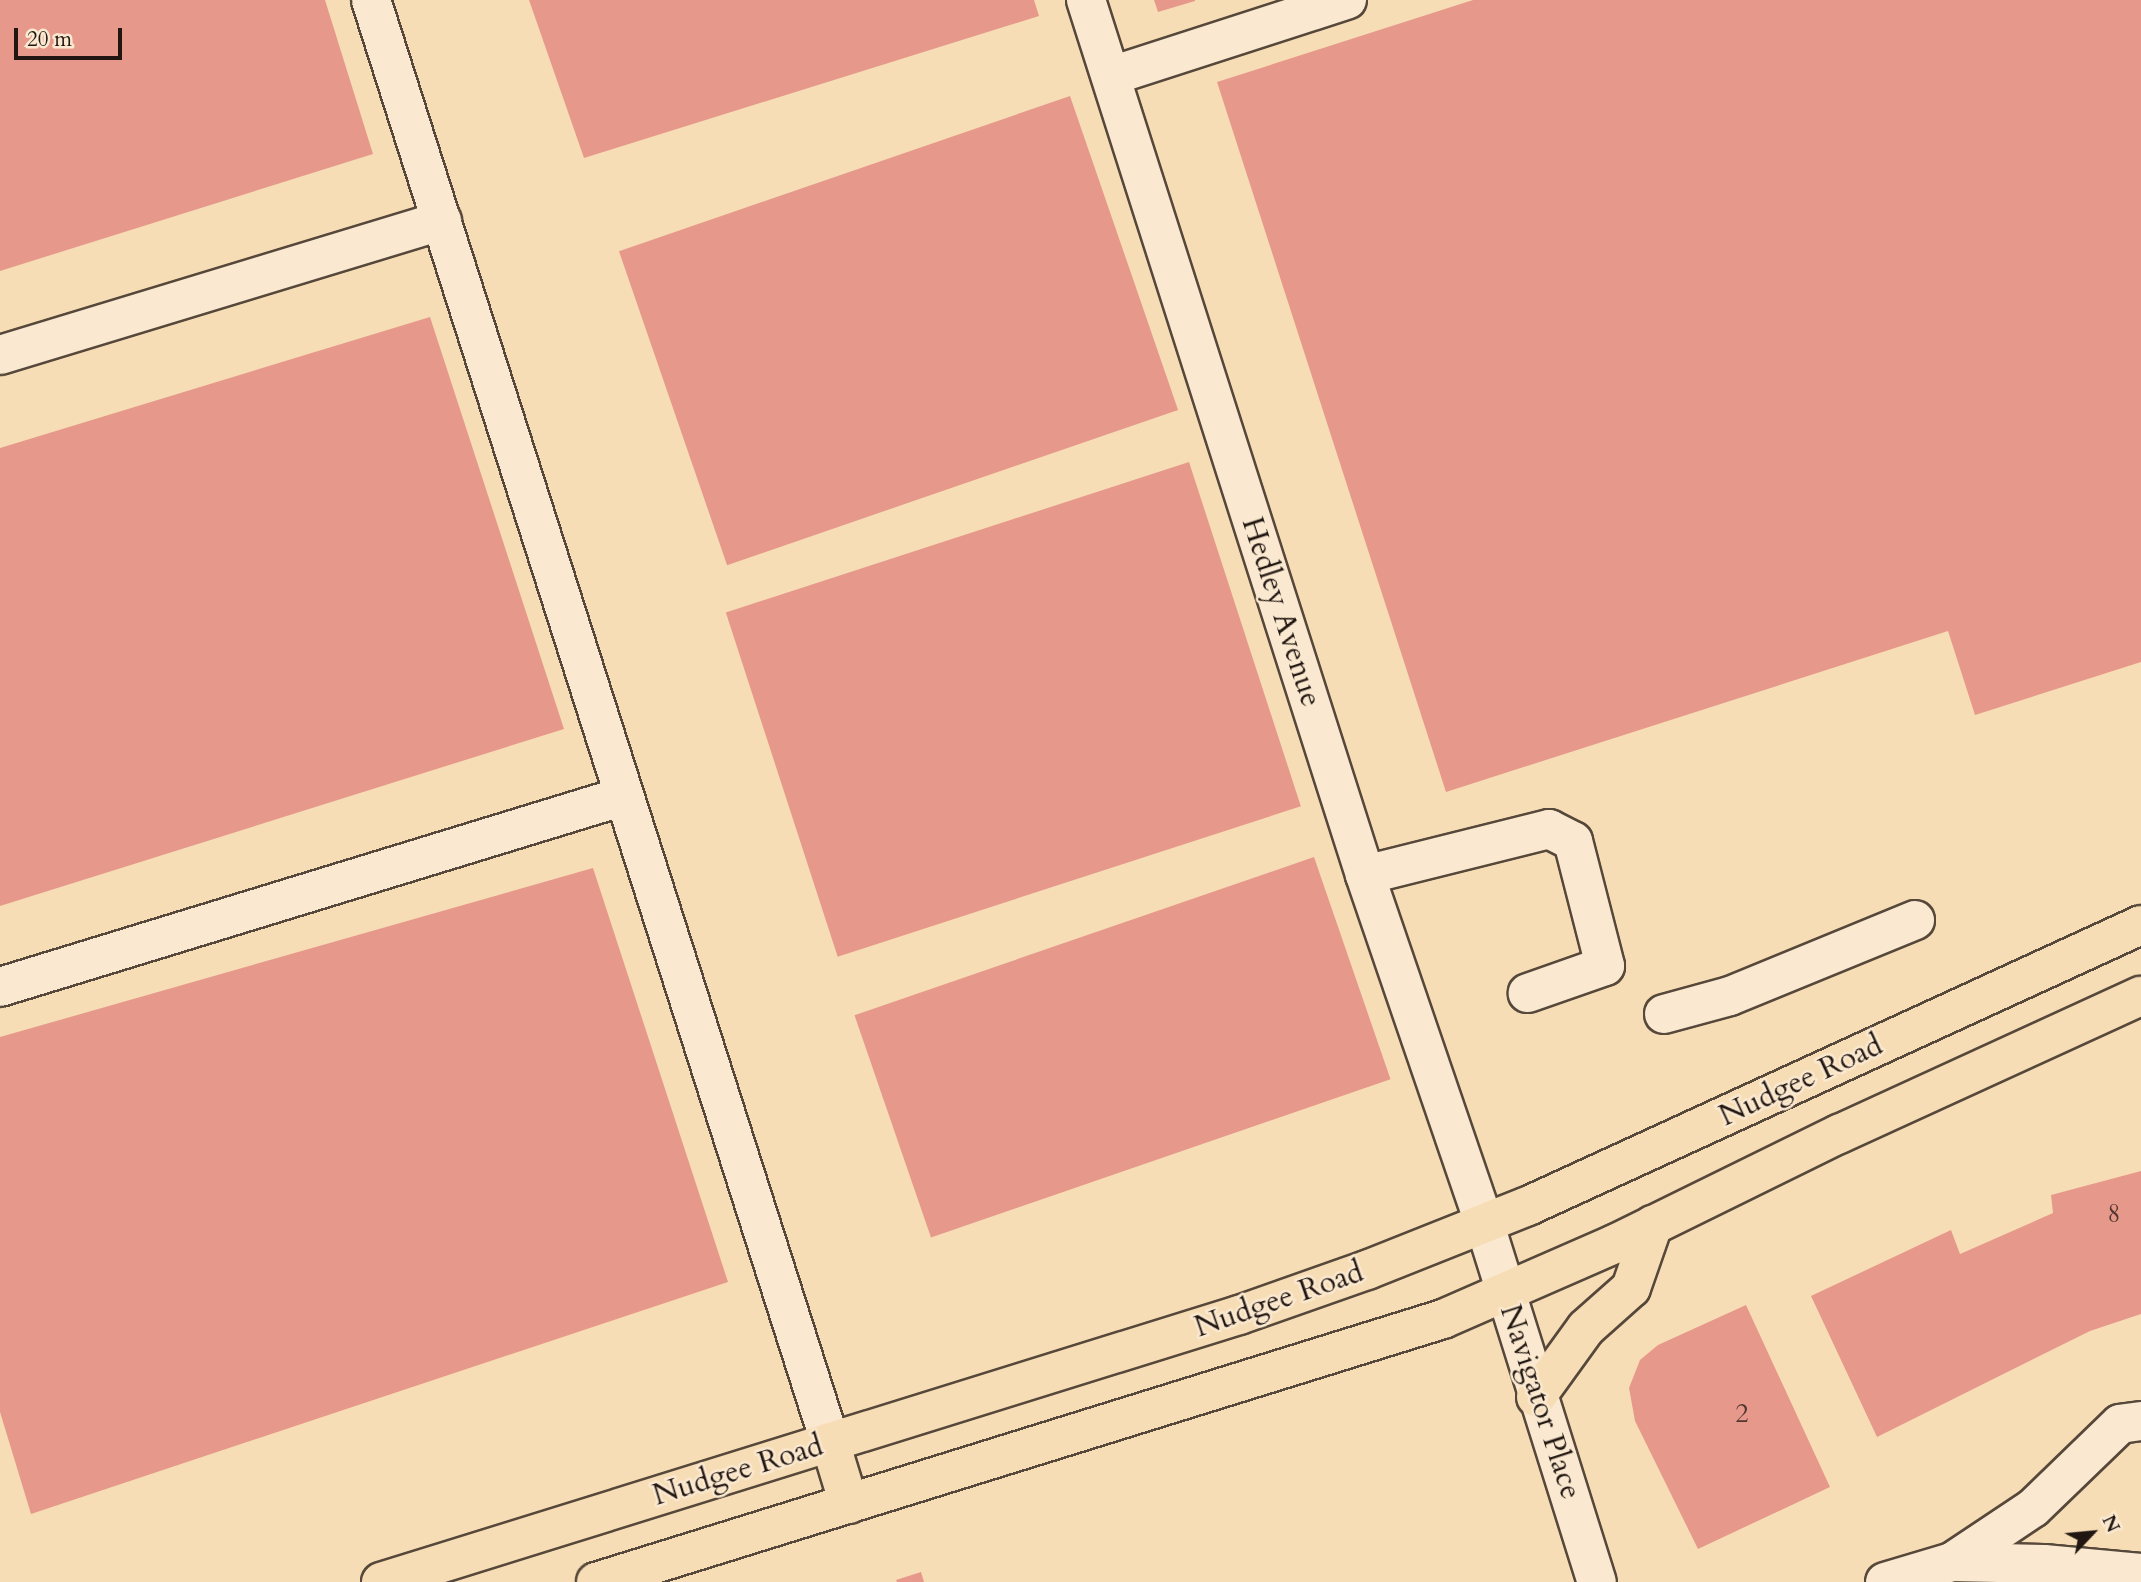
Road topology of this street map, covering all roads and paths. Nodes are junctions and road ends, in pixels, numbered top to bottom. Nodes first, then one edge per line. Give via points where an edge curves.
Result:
1 (372, 0) edge
2 (1086, 0) edge
3 (1347, 0) edge
4 (1111, 76) junction
5 (442, 221) junction
6 (0, 355) edge
7 (624, 796) junction
8 (1365, 876) junction
9 (1915, 920) dead end
10 (2141, 925) edge
11 (0, 987) edge
12 (1528, 993) dead end
13 (2141, 996) edge
14 (1664, 1014) dead end
15 (1485, 1222) junction
16 (1653, 1225) junction
17 (1505, 1294) junction
18 (1536, 1397) junction
19 (2141, 1421) edge
20 (830, 1442) junction
21 (849, 1504) junction
22 (1952, 1562) junction
23 (2141, 1573) edge
24 (381, 1582) edge
25 (596, 1582) edge
26 (1598, 1582) edge
27 (1885, 1582) edge

1 - 5 street
2 - 4 street, Hedley Avenue
3 - 4 street
4 - 8 street, Hedley Avenue
5 - 6 street
5 - 7 street
7 - 11 street
7 - 20 street
8 - 12 street via 1549,829 1573,841 1605,965
8 - 15 street, Hedley Avenue
9 - 14 street via 1730,996
10 - 15 main road, Nudgee Road
13 - 16 main road via 1839,1133
15 - 17 street, Navigator Place
15 - 20 main road, Nudgee Road via 1239,1315
16 - 17 main road
16 - 18 main road via 1631,1288 1586,1328
17 - 18 street, Navigator Place
17 - 21 main road via 1363,1346
18 - 26 street, Navigator Place
19 - 22 street via 2120,1424 2033,1508
20 - 21 main road
20 - 24 main road, Nudgee Road
21 - 25 main road
22 - 23 street
22 - 27 street

